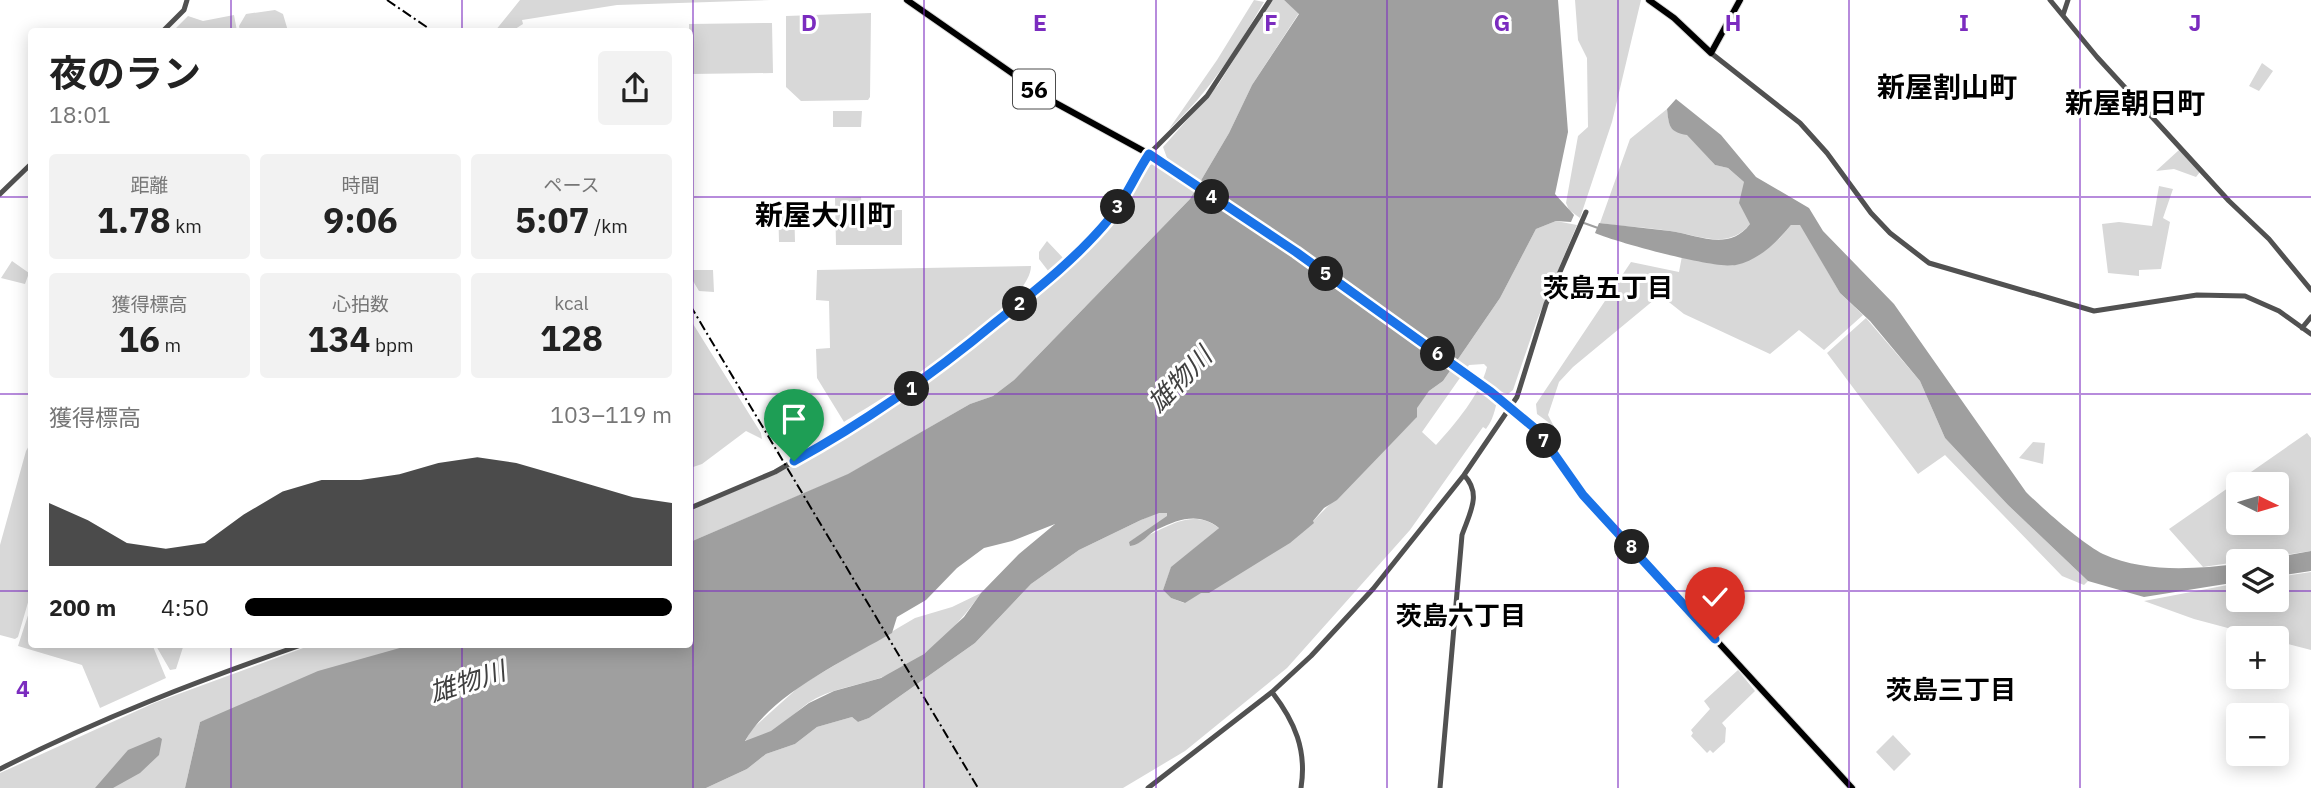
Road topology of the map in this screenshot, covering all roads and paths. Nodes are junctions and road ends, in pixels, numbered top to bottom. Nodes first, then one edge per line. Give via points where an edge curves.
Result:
1 (187, 0) edge
2 (907, 0) edge
3 (1270, 0) edge
4 (1649, 0) edge
5 (1740, 0) edge
6 (2050, 0) edge
7 (2068, 0) edge
8 (2063, 15) junction
9 (166, 28) edge
10 (1711, 53) junction
11 (1149, 154) junction
12 (28, 167) edge
13 (0, 194) edge
14 (1586, 212) dead end
15 (2311, 290) edge
16 (2311, 317) edge
17 (2302, 328) junction
18 (2311, 334) edge
19 (1509, 407) junction
20 (1464, 475) junction
21 (693, 507) edge
22 (293, 648) edge
23 (1272, 692) junction
24 (0, 769) edge
25 (1148, 788) edge
26 (1301, 788) edge
27 (1440, 788) edge
28 (1852, 788) edge

1 - 9 street via 184,10
2 - 11 main road, 56 via 1052,101
3 - 11 street via 1207,96
4 - 10 main road
5 - 10 main road
6 - 8 street
7 - 8 street
8 - 15 street
10 - 17 street via 1800,122 1871,213 1929,263 2094,311 2197,295 2245,296 2270,306
11 - 19 main road, 56 via 1296,252
11 - 21 street via 1110,218 1070,260 938,370 877,413 775,472
12 - 13 street
14 - 19 street via 1546,304 1517,397
16 - 17 street
17 - 18 street
19 - 20 street
19 - 28 main road, 56 via 1538,431 1583,495
20 - 23 street via 1352,613
20 - 27 street via 1476,492 1462,535
22 - 24 street via 199,681
23 - 25 street
23 - 26 street via 1298,735 1304,762

